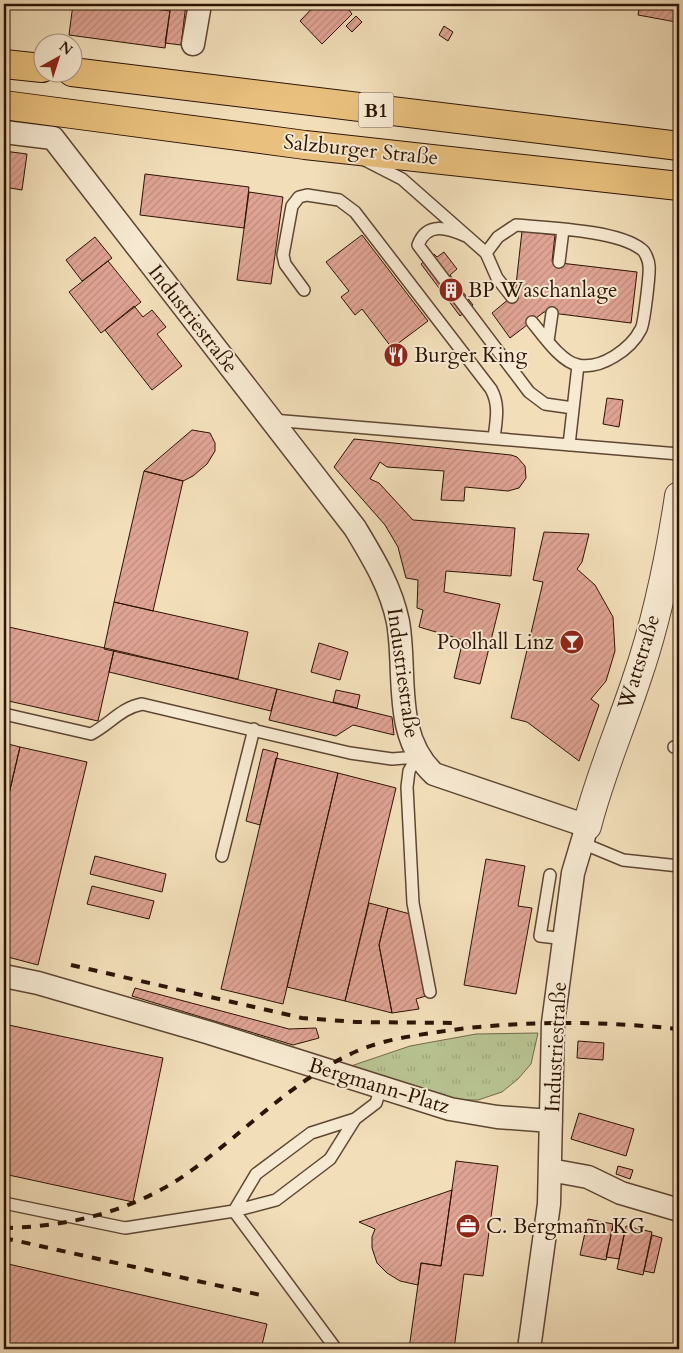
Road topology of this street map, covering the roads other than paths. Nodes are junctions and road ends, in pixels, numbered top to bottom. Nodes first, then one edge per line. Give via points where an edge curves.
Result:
1 (200, 4) edge
2 (193, 44) dead end
3 (4, 64) edge
4 (32, 67) edge
5 (82, 73) edge
6 (4, 105) edge
7 (4, 132) edge
8 (305, 145) junction
9 (679, 146) edge
10 (679, 186) edge
11 (563, 230) junction
12 (466, 236) junction
13 (486, 253) junction
14 (559, 262) dead end
15 (304, 290) dead end
16 (512, 297) dead end
17 (552, 313) dead end
18 (532, 322) dead end
19 (548, 341) junction
20 (578, 366) junction
21 (573, 408) junction
22 (271, 420) junction
23 (494, 438) junction
24 (569, 445) junction
25 (679, 454) edge
26 (679, 496) edge
27 (4, 714) edge
28 (254, 730) junction
29 (417, 757) junction
30 (584, 834) junction
31 (222, 856) dead end
32 (679, 866) edge
33 (550, 876) dead end
34 (565, 939) junction
35 (4, 976) edge
36 (430, 992) dead end
37 (381, 1087) junction
38 (354, 1119) junction
39 (551, 1121) junction
40 (550, 1170) junction
41 (4, 1203) edge
42 (234, 1210) junction
43 (679, 1210) edge
44 (336, 1349) edge
45 (530, 1349) edge

1 - 2 street
3 - 4 main road
5 - 9 main road, Salzburger Straße / B1
6 - 8 main road, Salzburger Straße / B1
7 - 22 street, Industriestraße via 53,138
8 - 10 main road, Salzburger Straße / B1
8 - 12 lane via 361,158 402,179
11 - 13 lane via 516,225 498,237
11 - 14 lane
11 - 20 lane via 624,240 643,250 649,264 642,328 626,347 604,363
12 - 13 lane
12 - 21 lane via 445,227 430,230 421,236 418,245 529,392 546,404
13 - 16 lane via 496,278
15 - 23 lane via 285,264 283,255 292,206 299,197 307,195 339,200 355,212 491,388 498,409
17 - 19 lane
18 - 19 lane
19 - 20 lane
20 - 21 lane
21 - 24 lane
22 - 23 lane
22 - 29 street, Industriestraße via 355,528 390,592 398,622 405,719
23 - 24 lane
24 - 25 lane
26 - 30 street, Wattstraße via 665,590
27 - 28 lane via 91,734 123,710 142,704
28 - 29 lane via 350,753 392,759
28 - 31 lane
29 - 30 street, Industriestraße via 434,774
29 - 36 lane via 409,771 407,787 413,903
30 - 32 lane via 623,860
30 - 34 street, Industriestraße via 573,873
33 - 34 lane via 540,936
34 - 39 street, Industriestraße via 553,1023
35 - 37 street, Bergmann-Platz via 210,1033
37 - 38 lane via 376,1103
37 - 39 street, Bergmann-Platz via 450,1109
38 - 42 lane via 311,1134 256,1174
38 - 42 lane via 330,1159 276,1200
39 - 40 street, Industriestraße
40 - 43 street via 588,1177 621,1194
40 - 45 street, Industriestraße via 549,1204
41 - 42 lane via 125,1228
42 - 44 lane

